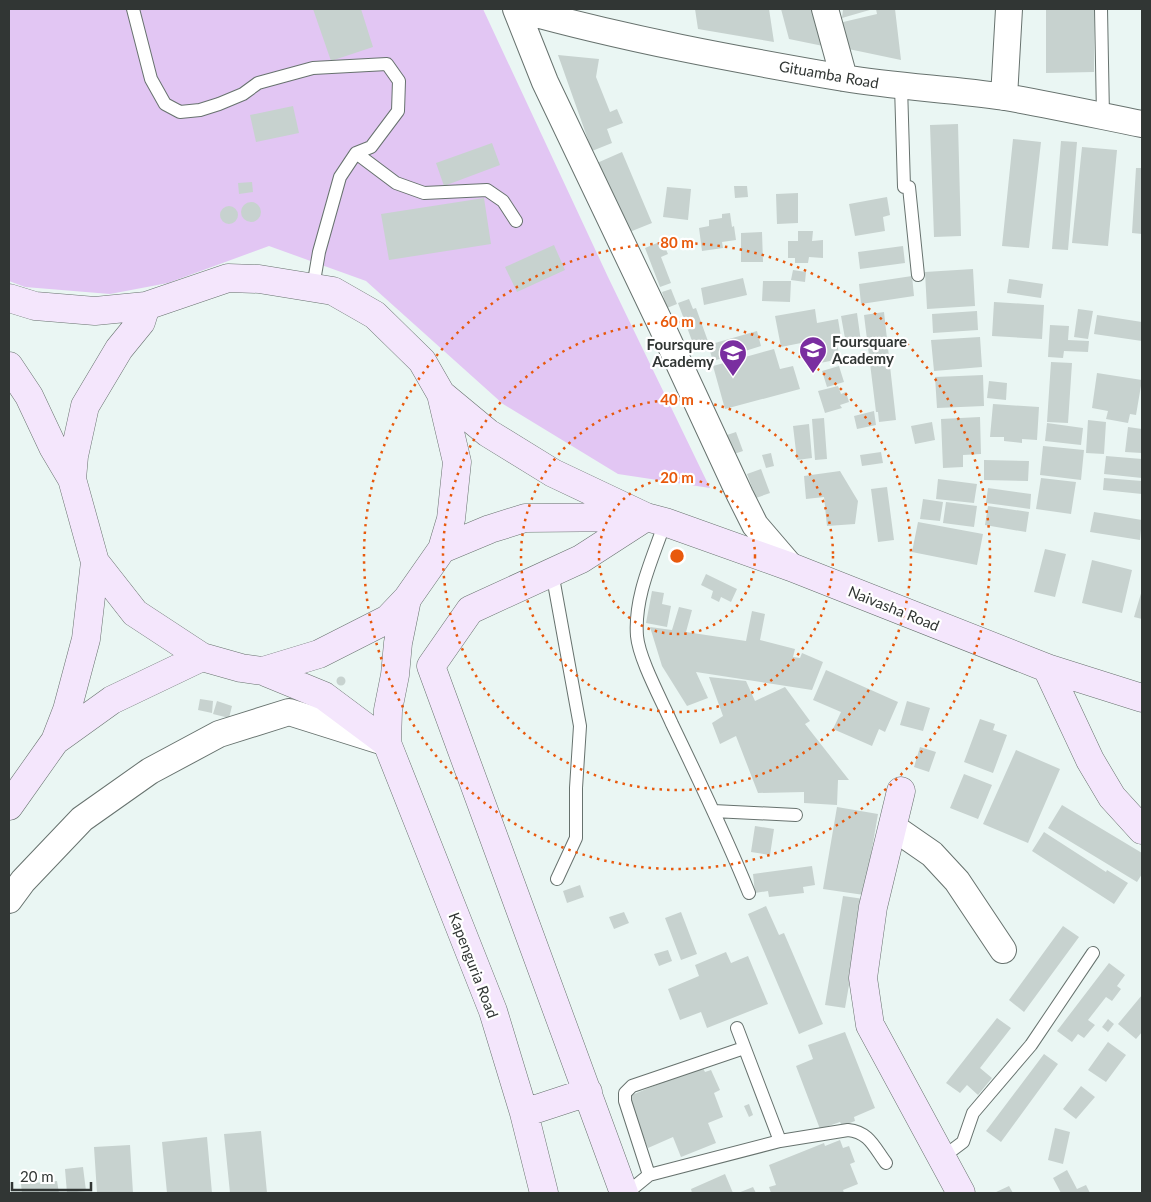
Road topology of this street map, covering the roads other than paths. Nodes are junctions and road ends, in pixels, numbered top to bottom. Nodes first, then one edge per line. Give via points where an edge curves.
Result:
1 (133, 9) edge
2 (517, 9) edge
3 (825, 9) edge
4 (1009, 9) edge
5 (1102, 9) edge
6 (844, 78) junction
7 (901, 86) junction
8 (1004, 97) junction
9 (1103, 116) junction
10 (1142, 124) edge
11 (356, 153) junction
12 (516, 221) dead end
13 (918, 275) dead end
14 (313, 287) junction
15 (9, 298) edge
16 (146, 306) junction
17 (9, 366) edge
18 (441, 394) junction
19 (72, 479) junction
20 (656, 520) junction
21 (442, 549) junction
22 (95, 562) junction
23 (792, 567) junction
24 (552, 572) junction
25 (407, 599) junction
26 (202, 657) junction
27 (1046, 668) junction
28 (263, 671) junction
29 (1142, 698) edge
30 (56, 741) junction
31 (386, 743) junction
32 (901, 791) dead end
33 (9, 806) edge
34 (713, 811) junction
35 (796, 816) dead end
36 (893, 827) junction
37 (1142, 830) edge
38 (557, 879) dead end
39 (749, 893) dead end
40 (9, 900) edge
41 (1003, 950) dead end
42 (1094, 952) dead end
43 (737, 1028) dead end
44 (744, 1048) junction
45 (588, 1092) junction
46 (524, 1113) junction
47 (780, 1141) junction
48 (943, 1157) junction
49 (886, 1163) dead end
50 (649, 1175) junction
51 (544, 1193) edge
52 (626, 1193) edge
53 (961, 1193) edge

1 - 11 lane via 151,79 165,104 180,112 219,104 244,94 258,83 313,68 387,64 399,81 398,111 371,147
2 - 6 street, Gituamba Road via 654,42
2 - 23 street via 545,82 740,495 755,525
3 - 6 street
4 - 8 street
5 - 9 lane
6 - 7 street, Gituamba Road
7 - 8 street, Gituamba Road
7 - 13 lane via 904,187 910,187
8 - 9 street, Gituamba Road
9 - 10 street, Gituamba Road
11 - 12 lane via 396,183 424,193 488,190 503,201
11 - 14 lane via 340,177 319,252
14 - 16 street via 259,278 228,278
14 - 18 street via 333,291 375,315 422,361
15 - 16 street via 35,306 95,311
16 - 19 street via 141,322 119,349 85,406
17 - 19 street via 29,396
18 - 20 street via 488,433 545,468
18 - 21 street via 457,462 451,519
19 - 22 street
20 - 21 street via 525,518
20 - 23 street, Naivasha Road
20 - 24 street
20 - 34 lane via 638,614 637,637 659,696
21 - 25 street
22 - 26 street via 135,613
22 - 30 street via 86,639
23 - 27 street, Naivasha Road
24 - 38 lane via 580,726 576,838
24 - 45 street via 470,610 431,666
25 - 28 street via 388,619 320,654
25 - 31 street, Kapenguria Road via 388,710
26 - 28 street
26 - 30 street via 112,700
27 - 29 street, Naivasha Road
27 - 37 street via 1090,760 1112,797
28 - 31 street via 324,696
30 - 33 street
31 - 40 street via 289,712 219,734 150,771 82,819
31 - 46 street, Kapenguria Road via 493,1011
32 - 36 street
34 - 35 lane
34 - 39 lane
36 - 41 street via 932,854 957,882
36 - 48 street via 873,907 863,978 870,1025
42 - 48 lane via 1031,1045 973,1113 963,1142
43 - 44 lane
44 - 47 lane
44 - 50 lane via 632,1086 625,1093
45 - 46 street
45 - 52 street
46 - 51 street, Kapenguria Road
47 - 49 lane via 859,1131
47 - 50 lane
48 - 53 street
50 - 52 lane

